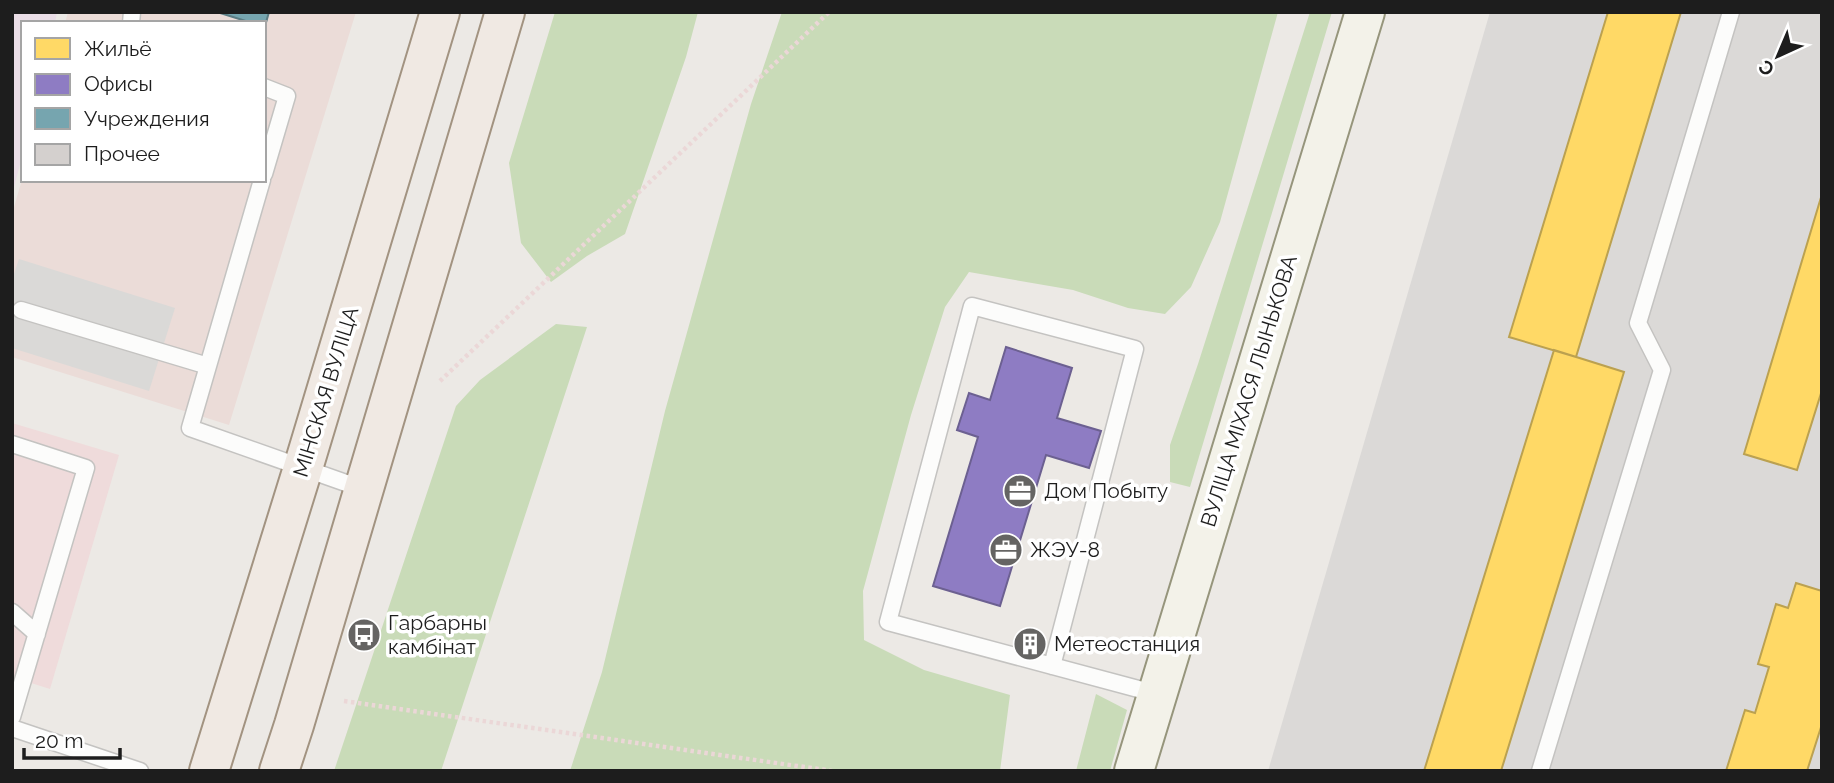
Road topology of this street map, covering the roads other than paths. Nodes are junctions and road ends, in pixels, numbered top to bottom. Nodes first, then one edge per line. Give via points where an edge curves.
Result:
1 (440, 12) edge
2 (505, 12) edge
3 (1366, 12) edge
4 (1731, 12) edge
5 (266, 88) edge
6 (266, 167) edge
7 (261, 182) edge
8 (20, 310) dead end
9 (208, 366) junction
10 (12, 444) edge
11 (303, 468) junction
12 (364, 489) junction
13 (12, 612) edge
14 (37, 634) junction
15 (1052, 666) junction
16 (1157, 694) junction
17 (12, 717) edge
18 (12, 729) edge
19 (140, 771) edge
20 (209, 771) edge
21 (279, 771) edge
22 (1134, 771) edge
23 (1540, 771) edge

1 - 11 main road, МІНСКАЯ ВУЛІЦА
2 - 12 main road
3 - 16 street, ВУЛІЦА МІХАСЯ ЛЫНЬКОВА
4 - 23 lane via 1638,324 1662,370
5 - 6 lane via 287,96
7 - 9 lane
8 - 9 lane
9 - 11 lane via 190,428
10 - 14 lane via 86,468
11 - 12 lane
11 - 20 main road, МІНСКАЯ ВУЛІЦА
12 - 21 main road
13 - 14 lane
14 - 17 lane
15 - 15 lane via 888,622 972,306 1135,349
15 - 16 lane
16 - 22 street, ВУЛІЦА МІХАСЯ ЛЫНЬКОВА
18 - 19 lane

